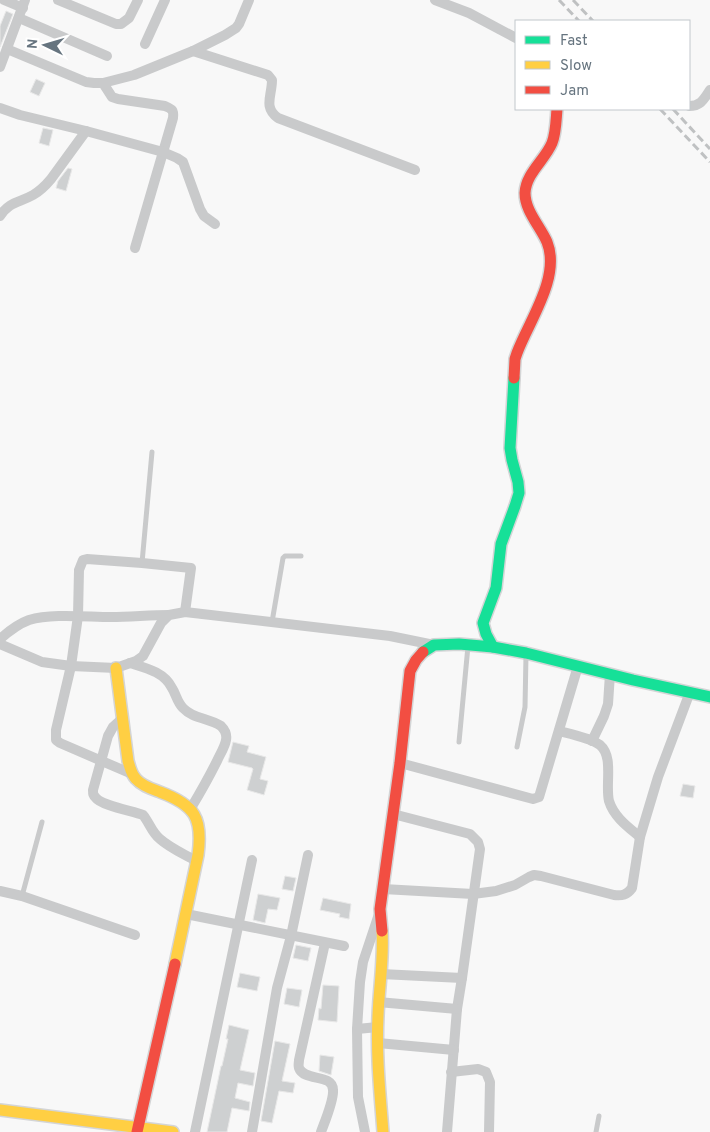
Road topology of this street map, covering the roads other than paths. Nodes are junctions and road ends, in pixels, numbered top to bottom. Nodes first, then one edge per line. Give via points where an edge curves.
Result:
1 (4, 0) edge
2 (58, 0) edge
3 (138, 0) edge
4 (164, 0) edge
5 (249, 0) edge
6 (435, 0) edge
7 (24, 4) edge
8 (19, 18) junction
9 (515, 37) edge
10 (145, 44) dead end
11 (7, 49) junction
12 (193, 51) junction
13 (107, 56) dead end
14 (0, 67) edge
15 (102, 84) junction
16 (710, 90) edge
17 (690, 106) edge
18 (0, 108) edge
19 (557, 110) edge
20 (86, 131) junction
21 (163, 152) junction
22 (416, 170) dead end
23 (0, 216) edge
24 (215, 224) dead end
25 (136, 248) dead end
26 (152, 452) dead end
27 (301, 556) dead end
28 (142, 563) junction
29 (185, 612) junction
30 (169, 615) junction
31 (78, 616) junction
32 (272, 622) junction
33 (0, 639) edge
34 (0, 644) edge
35 (434, 645) junction
36 (468, 645) junction
37 (493, 647) junction
38 (526, 653) junction
39 (130, 663) junction
40 (71, 666) junction
41 (578, 666) junction
42 (116, 668) junction
43 (610, 674) junction
44 (690, 692) junction
45 (710, 696) edge
46 (123, 718) junction
47 (559, 731) junction
48 (592, 741) junction
49 (459, 742) dead end
50 (517, 746) dead end
51 (101, 761) junction
52 (400, 763) junction
53 (132, 774) junction
54 (191, 808) junction
55 (393, 814) junction
56 (42, 822) dead end
57 (640, 837) junction
58 (308, 855) dead end
59 (252, 860) dead end
60 (196, 861) junction
61 (383, 889) junction
62 (0, 891) edge
63 (473, 894) junction
64 (22, 896) junction
65 (380, 909) junction
66 (186, 914) junction
67 (238, 926) junction
68 (135, 935) dead end
69 (291, 936) junction
70 (325, 942) junction
71 (344, 946) dead end
72 (381, 974) junction
73 (462, 978) junction
74 (378, 1002) junction
75 (456, 1009) junction
76 (378, 1027) junction
77 (357, 1029) junction
78 (378, 1043) junction
79 (454, 1050) junction
80 (451, 1072) junction
81 (0, 1110) edge
82 (599, 1116) dead end
83 (138, 1129) edge
84 (174, 1132) edge
85 (195, 1132) edge
86 (252, 1132) edge
87 (321, 1132) edge
88 (364, 1132) edge
89 (383, 1132) edge
90 (447, 1132) edge
91 (489, 1132) edge
92 (596, 1132) edge

1 - 7 street
2 - 3 street via 121,24 130,18
4 - 10 street
5 - 12 street via 236,28
6 - 9 street via 469,12
7 - 8 street
8 - 11 street
8 - 13 street
11 - 14 street
11 - 15 street via 86,82
12 - 15 street
12 - 22 street via 268,75 272,80 270,108 278,118
15 - 21 street via 112,97 172,108 173,118
16 - 17 street via 696,106
18 - 20 street
19 - 37 street via 552,144 525,189 528,206 546,237 551,257 544,291 514,359 510,448 519,492 501,542 494,593 484,618 484,628
20 - 21 street
20 - 23 street via 45,186 6,208
21 - 24 street via 183,162 200,209
21 - 25 street
26 - 28 lane
27 - 32 lane via 282,558
28 - 29 street via 191,568
28 - 31 street via 83,560 79,570
29 - 30 street
29 - 32 street
30 - 31 street
30 - 39 street via 143,656
31 - 33 street via 28,620
31 - 40 street
32 - 35 street via 390,636
34 - 40 street via 42,662
35 - 36 street
35 - 52 street via 421,653 410,671
36 - 37 street
36 - 49 lane
37 - 38 street
38 - 41 street
38 - 50 lane via 525,707
39 - 42 street
39 - 54 street via 158,673 167,680 185,710 224,729 224,748
40 - 42 street
40 - 51 street via 56,740
41 - 43 street
41 - 47 street
42 - 46 street
43 - 44 street
43 - 48 street via 608,704
44 - 45 street
44 - 57 street via 658,777
46 - 51 street via 108,736
46 - 53 street
47 - 48 street
47 - 52 street via 539,798 536,799
48 - 57 street via 606,752 607,788 615,813
51 - 53 street
51 - 60 street via 93,790 97,800 143,815 160,839
52 - 55 street
53 - 54 street via 148,787 177,798
54 - 60 street via 198,823
55 - 61 street
55 - 63 street via 476,838 480,849
56 - 64 lane
57 - 63 street via 632,888 625,895 534,875 506,888
58 - 69 street
59 - 67 street
60 - 66 street
61 - 63 street
61 - 65 street
62 - 64 street
63 - 73 street
64 - 68 street
65 - 72 street via 384,944
65 - 77 street via 363,962
66 - 67 street
66 - 83 street
67 - 69 street
67 - 85 street
69 - 70 street
69 - 86 street via 277,988
70 - 71 street
70 - 87 street via 299,1060 303,1073 332,1084 332,1097
72 - 73 street
72 - 74 street
73 - 75 street
74 - 75 street
74 - 76 street
75 - 79 street
76 - 77 street
76 - 78 street
77 - 88 street via 358,1097
78 - 79 street
78 - 89 street
79 - 80 street
80 - 90 street
80 - 91 street via 478,1069 486,1072 490,1082
81 - 83 street
82 - 92 lane
83 - 84 street

